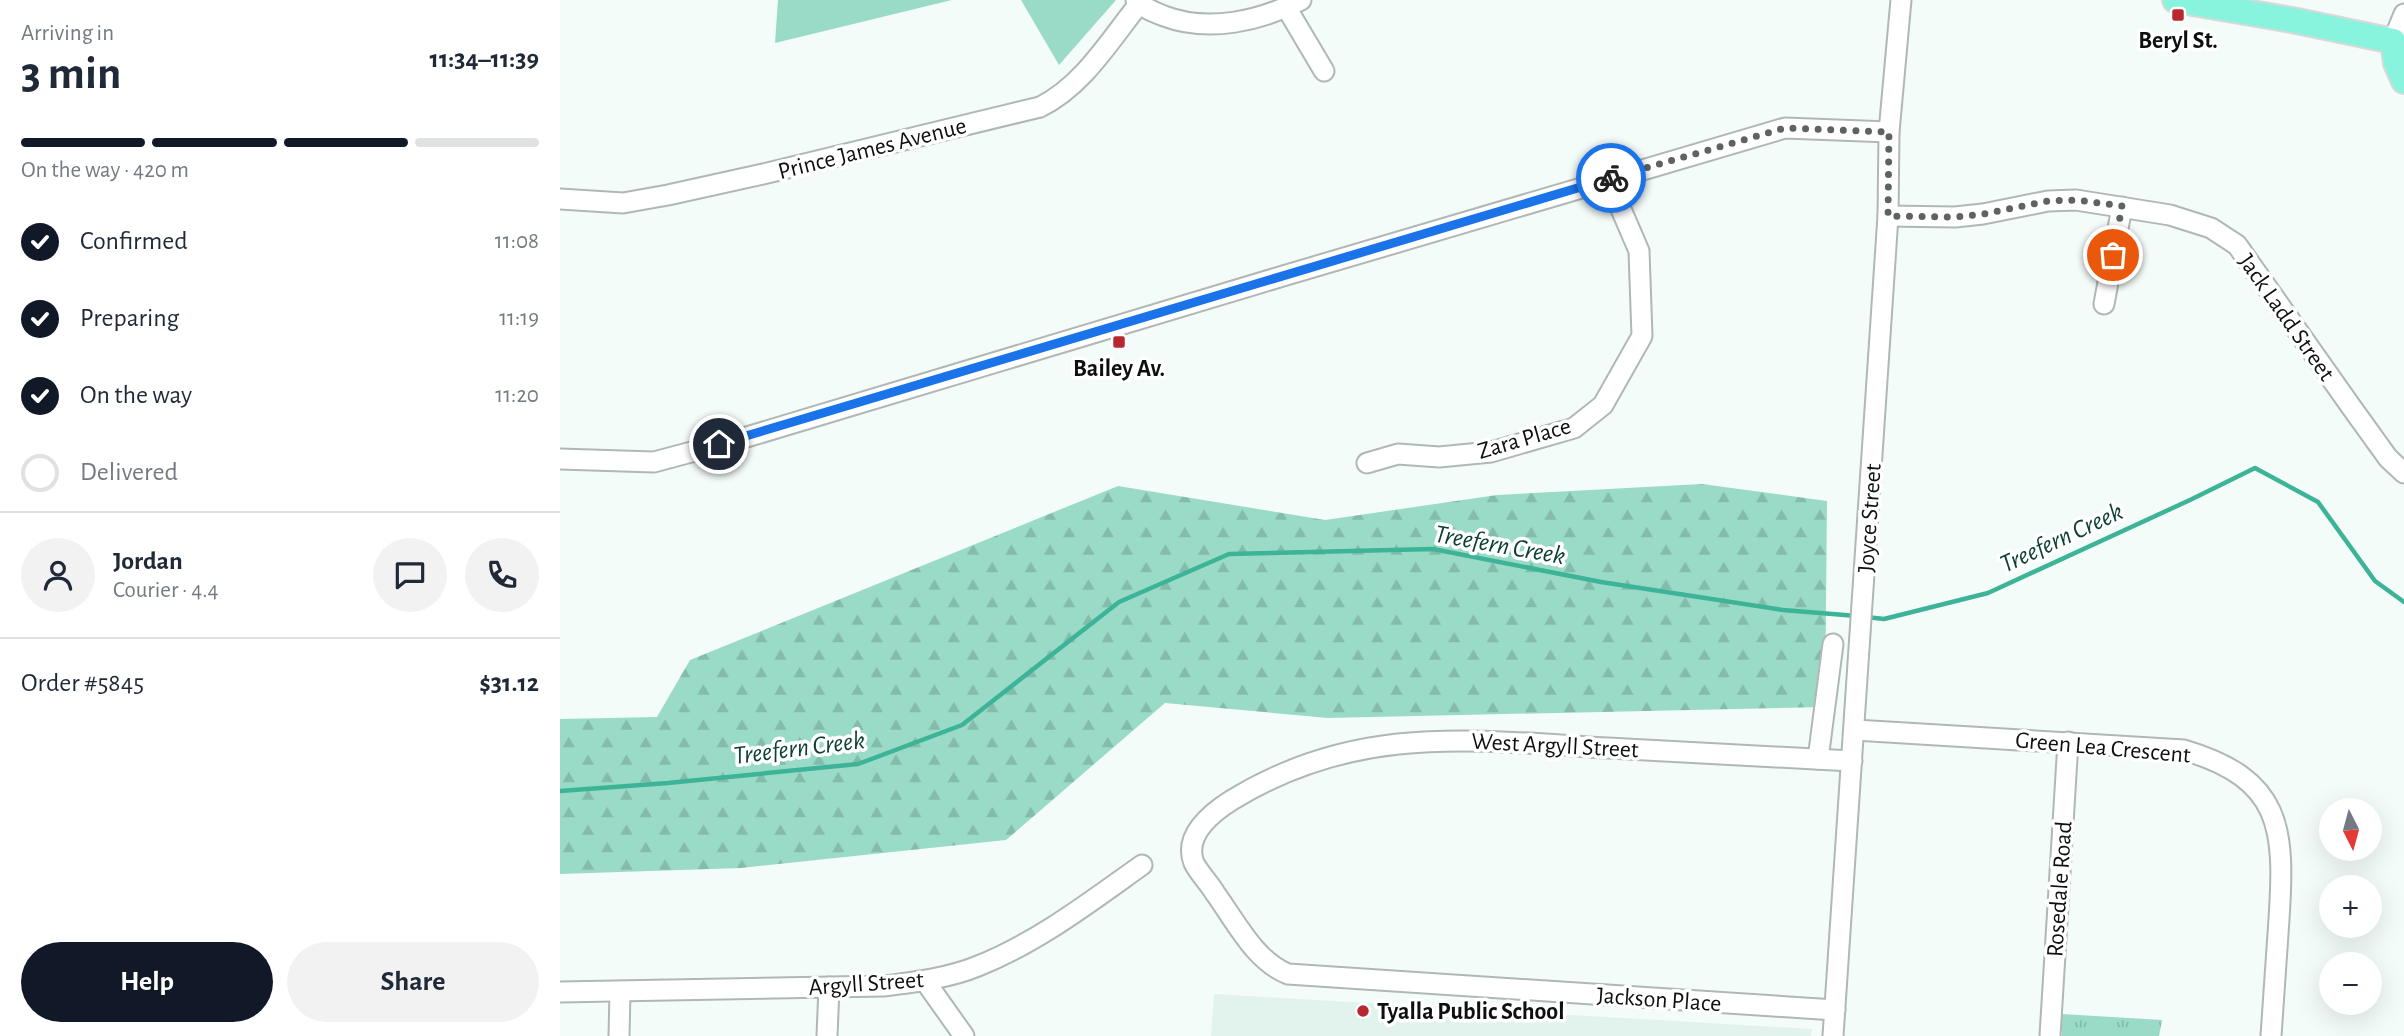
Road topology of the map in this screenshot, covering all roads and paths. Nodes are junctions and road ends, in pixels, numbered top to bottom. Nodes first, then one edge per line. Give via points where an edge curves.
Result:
1 (1900, 0) edge
2 (2175, 0) edge
3 (1137, 2) edge
4 (1294, 4) edge
5 (2404, 14) edge
6 (2393, 41) junction
7 (1324, 71) dead end
8 (2404, 80) edge
9 (1889, 132) junction
10 (1608, 179) junction
11 (560, 199) edge
12 (2122, 206) junction
13 (1888, 216) junction
14 (2104, 304) dead end
15 (560, 459) edge
16 (1367, 463) dead end
17 (2404, 473) edge
18 (1833, 644) dead end
19 (1855, 730) junction
20 (2068, 742) junction
21 (1818, 759) junction
22 (1852, 761) junction
23 (1265, 780) joint
24 (1142, 865) dead end
25 (925, 981) junction
26 (829, 987) junction
27 (560, 992) edge
28 (620, 992) junction
29 (1835, 1010) junction
30 (619, 1036) edge
31 (827, 1036) edge
32 (964, 1036) edge
33 (1833, 1036) edge
34 (2050, 1036) edge
35 (2271, 1036) edge

1 - 9 street, Joyce Street
2 - 6 main road
3 - 4 street via 1172,19 1205,24 1241,20
3 - 11 street, Prince James Avenue via 1070,88 1040,107 668,195 623,202
4 - 7 street
5 - 6 street
6 - 8 main road
9 - 10 street via 1785,128
9 - 13 street, Joyce Street
10 - 15 street via 740,439 654,461
10 - 16 street, Zara Place via 1639,251 1642,336 1603,405 1574,428 1491,452 1439,457 1398,454
12 - 13 street, Jack Ladd Street via 2048,201 1955,217
12 - 14 street
12 - 17 street, Jack Ladd Street via 2211,228 2236,245 2388,458
13 - 19 street, Joyce Street
18 - 21 street
19 - 20 street, Green Lea Crescent
19 - 22 street, Joyce Street
20 - 34 street, Rosedale Road
20 - 35 street, Green Lea Crescent via 2185,750 2240,774 2259,793 2274,819 2281,848
21 - 22 street, West Argyll Street
21 - 23 street, West Argyll Street via 1457,739 1390,743 1325,757
22 - 29 street, Joyce Street
23 - 29 street, Jackson Place via 1210,816 1195,838 1193,859 1264,961 1280,971 1298,976
24 - 25 street, Argyll Street via 1036,937 978,966
25 - 26 street, Argyll Street
25 - 32 street
26 - 28 street, Argyll Street
26 - 31 street
27 - 28 street, Argyll Street
28 - 30 street
29 - 33 street, Joyce Street

